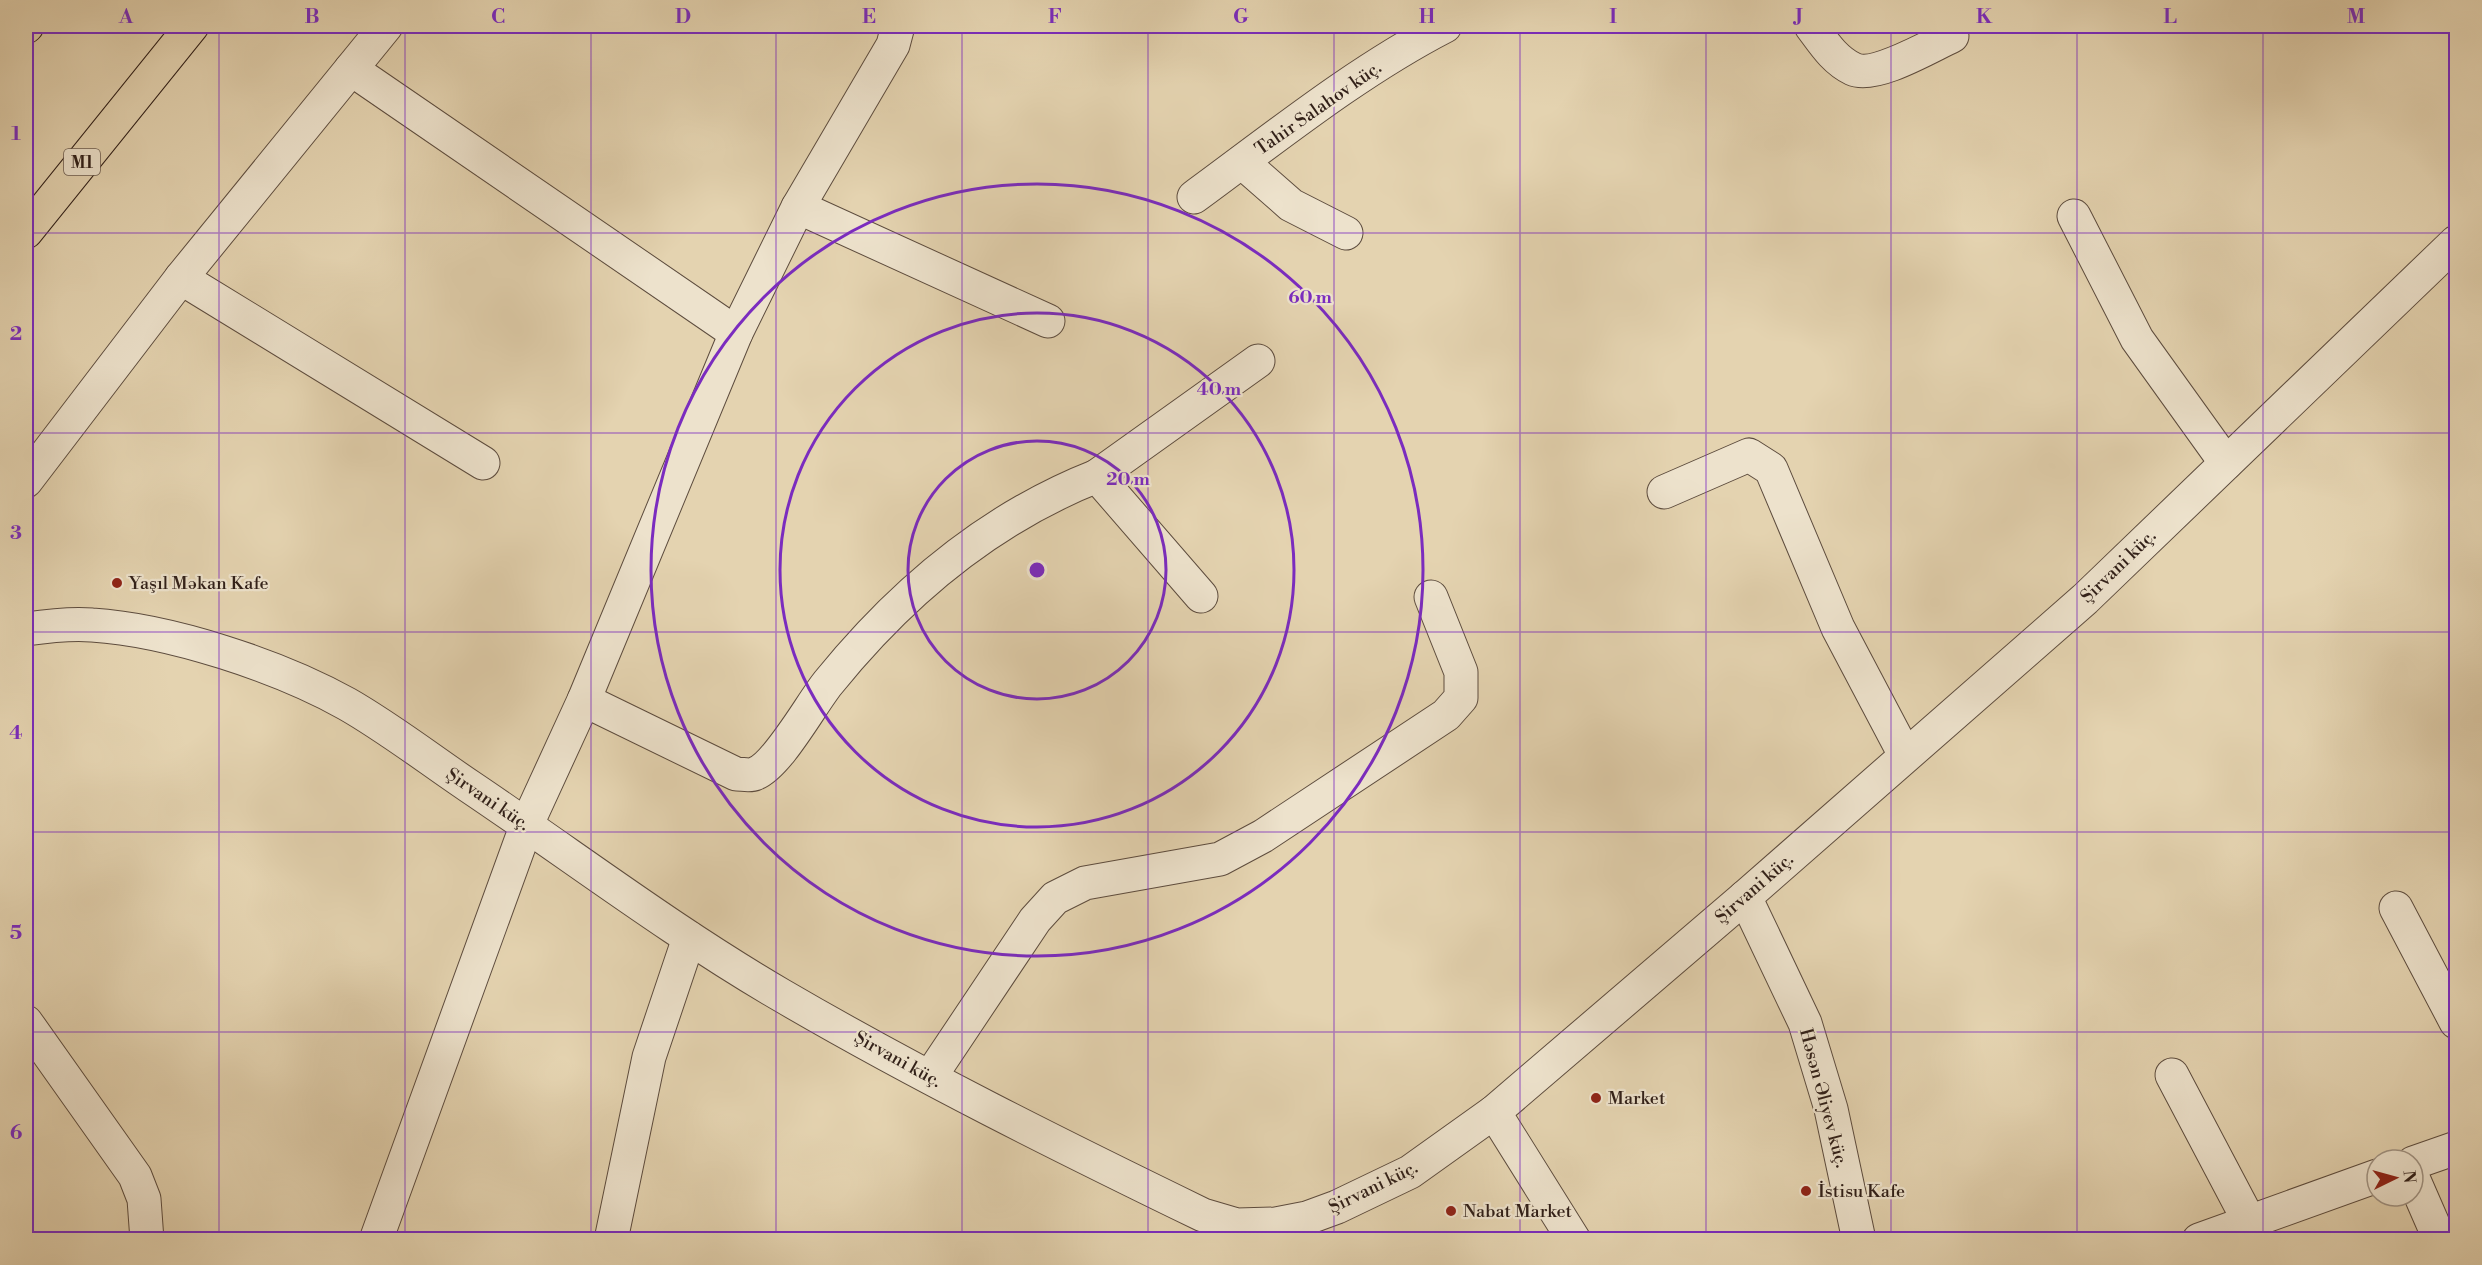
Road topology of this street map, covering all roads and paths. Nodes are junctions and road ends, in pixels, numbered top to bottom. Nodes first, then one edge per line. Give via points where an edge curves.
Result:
1 (192, 26) edge
2 (386, 26) edge
3 (898, 26) edge
4 (1445, 26) edge
5 (1811, 26) edge
6 (1952, 36) dead end
7 (351, 69) junction
8 (1242, 162) junction
9 (1194, 197) dead end
10 (798, 207) junction
11 (2074, 216) dead end
12 (26, 232) edge
13 (1346, 233) dead end
14 (2457, 242) edge
15 (181, 278) junction
16 (1048, 321) dead end
17 (736, 333) junction
18 (1258, 361) dead end
19 (483, 463) dead end
20 (2226, 463) junction
21 (1097, 476) junction
22 (26, 481) edge
23 (1664, 492) dead end
24 (1202, 596) dead end
25 (1431, 597) dead end
26 (26, 629) edge
27 (585, 700) junction
28 (1905, 755) junction
29 (526, 824) junction
30 (1745, 897) junction
31 (2396, 908) dead end
32 (689, 938) junction
33 (26, 1022) edge
34 (2457, 1022) edge
35 (2172, 1075) dead end
36 (930, 1077) junction
37 (1494, 1112) junction
38 (2457, 1148) edge
39 (2425, 1159) edge
40 (2365, 1181) edge
41 (2425, 1205) edge
42 (2256, 1231) edge
43 (1279, 1234) edge
44 (147, 1239) edge
45 (376, 1239) edge
46 (610, 1239) edge
47 (1574, 1239) edge
48 (1859, 1239) edge
49 (2199, 1239) edge
50 (2440, 1239) edge

1 - 12 highway, M1
2 - 7 street
3 - 10 street via 892,45
4 - 8 street, Tahir Salahov küç. via 1415,41
5 - 6 street via 1830,52 1854,69 1876,70
7 - 15 street
7 - 17 street
8 - 9 street, Tahir Salahov küç.
8 - 13 street via 1291,205
10 - 16 street
10 - 17 street
11 - 20 street via 2138,339
14 - 20 street, Şirvani küç.
15 - 19 street
15 - 22 street
17 - 27 street
18 - 21 street
20 - 28 street, Şirvani küç. via 2085,599
21 - 24 street
21 - 27 street via 1002,523 929,577 862,641 812,702 772,763 754,775 736,774
23 - 28 street via 1749,455 1771,469 1838,628
25 - 36 street via 1461,672 1461,698 1446,715 1263,837 1220,859 1085,883 1055,898 1035,920
26 - 29 street, Şirvani küç. via 90,624 148,631 255,664 348,705
27 - 29 street
28 - 30 street, Şirvani küç.
29 - 32 street, Şirvani küç.
29 - 45 street
30 - 37 street, Şirvani küç.
30 - 48 street, Həsən Əliyev küç. via 1805,1023 1831,1108
31 - 34 street
32 - 36 street, Şirvani küç. via 781,995
32 - 46 street via 649,1057
33 - 44 street via 135,1176 144,1199
35 - 42 street
36 - 43 street, Şirvani küç. via 1203,1215
37 - 43 street, Şirvani küç. via 1410,1172
37 - 47 street
38 - 39 street
40 - 42 street
41 - 50 street
42 - 49 street

